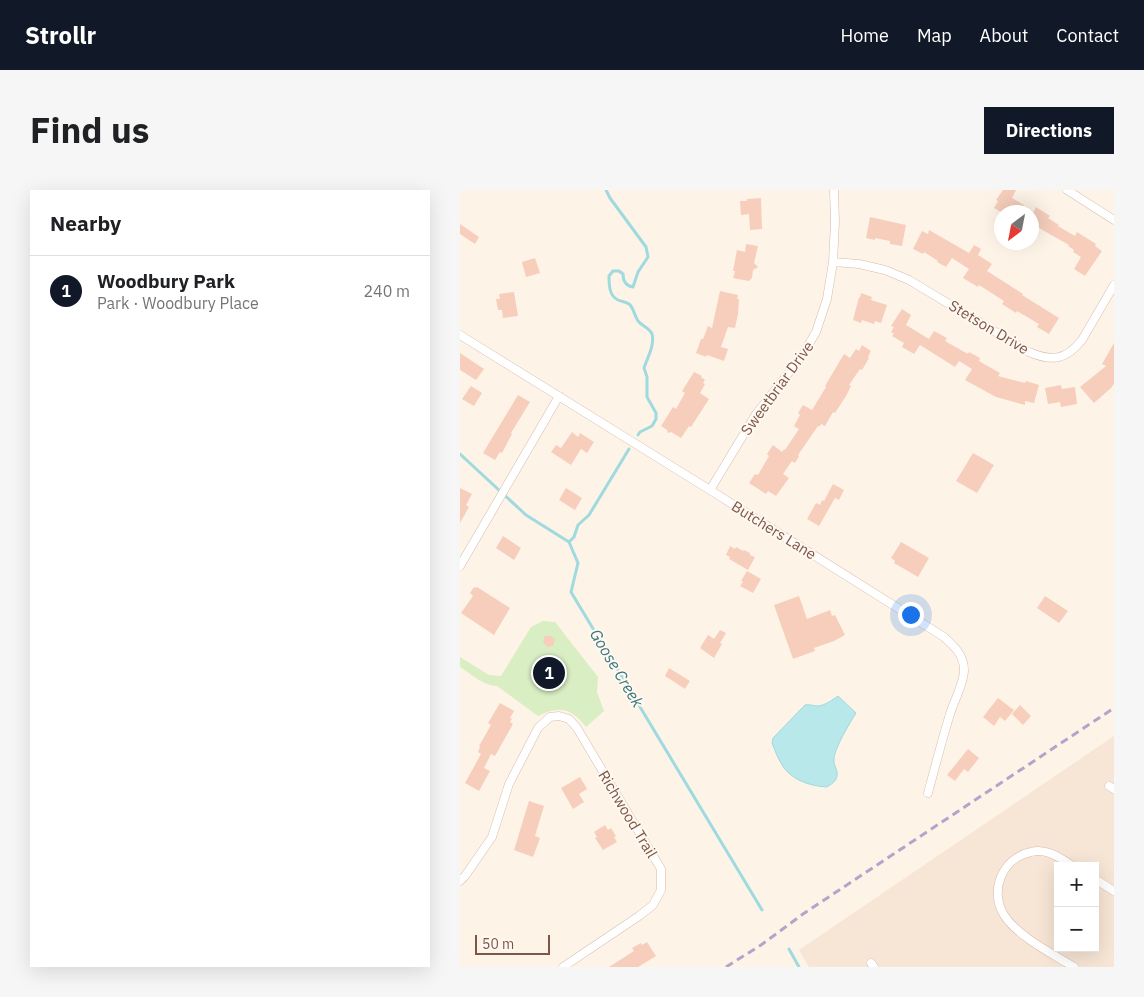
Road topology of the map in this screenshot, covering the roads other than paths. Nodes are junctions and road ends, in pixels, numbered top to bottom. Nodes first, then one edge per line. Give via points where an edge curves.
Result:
1 (834, 190) edge
2 (1067, 190) edge
3 (1114, 220) edge
4 (833, 262) junction
5 (1114, 285) edge
6 (460, 335) edge
7 (558, 396) junction
8 (710, 490) junction
9 (460, 566) edge
10 (928, 793) dead end
11 (1067, 862) edge
12 (460, 881) edge
13 (1099, 882) edge
14 (1114, 891) edge
15 (563, 967) edge
16 (1074, 967) edge

1 - 4 street, Sweetbriar Drive
2 - 3 street
4 - 5 street, Stetson Drive via 885,270 909,280 1029,352 1048,359 1076,348
4 - 8 street, Sweetbriar Drive via 823,314 809,346 756,414
6 - 7 street, Butchers Lane
7 - 8 street, Butchers Lane
7 - 9 street
8 - 10 street, Butchers Lane via 944,637 956,648 963,663 963,677
11 - 16 street via 1050,853 1031,852 1003,870 997,890 998,902 1010,923
12 - 15 street, Richwood Trail via 492,837 509,784 538,728 550,717 569,719 661,869 661,890 653,905
13 - 14 street

